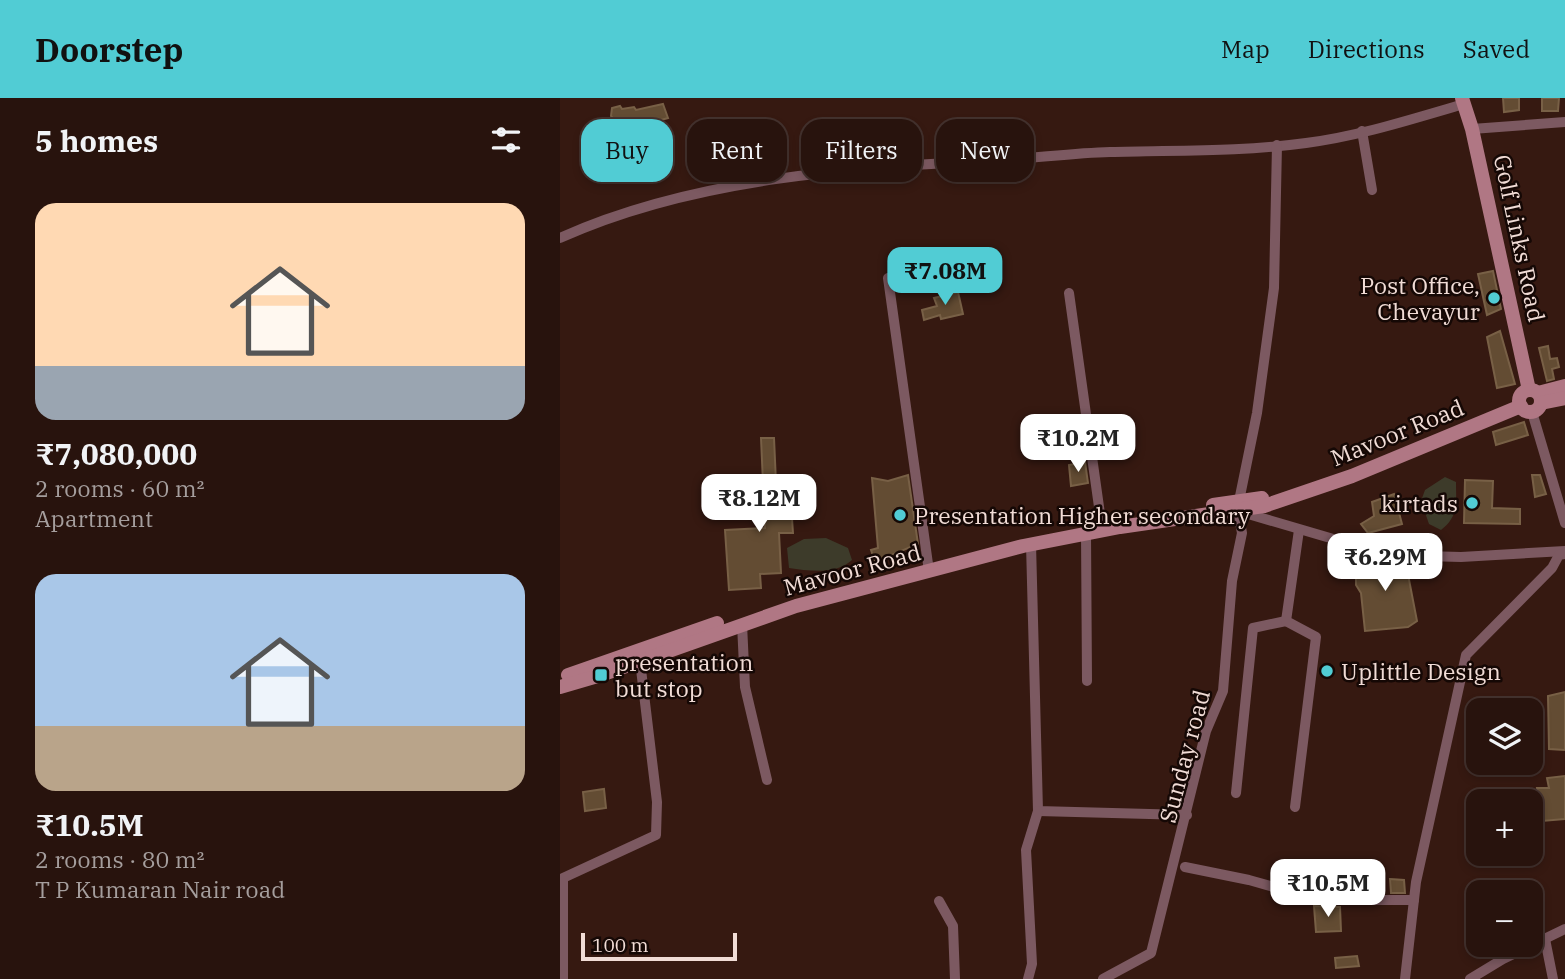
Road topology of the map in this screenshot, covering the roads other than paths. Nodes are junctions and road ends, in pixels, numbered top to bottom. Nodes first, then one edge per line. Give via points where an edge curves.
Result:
1 (1463, 101) edge
2 (1565, 122) edge
3 (1472, 129) junction
4 (1363, 131) junction
5 (1277, 145) junction
6 (1372, 190) dead end
7 (560, 238) edge
8 (888, 278) dead end
9 (1069, 293) dead end
10 (1565, 386) edge
11 (1565, 398) edge
12 (1530, 400) junction
13 (1238, 506) junction
14 (1101, 521) junction
15 (1565, 523) edge
16 (1299, 530) junction
17 (1086, 533) junction
18 (1031, 544) junction
19 (1565, 552) edge
20 (928, 564) junction
21 (1286, 621) junction
22 (742, 624) junction
23 (640, 661) junction
24 (560, 678) edge
25 (1087, 681) dead end
26 (560, 687) edge
27 (767, 780) dead end
28 (1236, 793) dead end
29 (1295, 807) dead end
30 (1038, 810) junction
31 (1187, 815) junction
32 (1185, 867) dead end
33 (1414, 900) junction
34 (939, 901) dead end
35 (1565, 929) edge
36 (1545, 939) junction
37 (563, 979) edge
38 (955, 979) edge
39 (1028, 979) edge
40 (1103, 979) edge
41 (1405, 979) edge
42 (1470, 979) edge
43 (1553, 979) edge

1 - 3 main road, Golf Links Road
1 - 4 street
2 - 3 street
3 - 12 main road, Golf Links Road
4 - 5 street
4 - 6 street
5 - 7 street via 1198,153 1110,152 877,167 681,198 603,219
5 - 13 street, Sunday road via 1274,288 1257,413
8 - 20 street
9 - 14 street
10 - 12 main road
11 - 12 main road
12 - 13 main road, Mavoor Road
12 - 15 street
13 - 14 main road, Mavoor Road
13 - 16 street
13 - 17 main road, Mavoor Road
13 - 31 street, Sunday road via 1242,533 1232,582 1223,691 1206,730
14 - 20 main road, Mavoor Road
16 - 19 street via 1388,555
16 - 21 street
17 - 18 main road, Mavoor Road
17 - 25 street
18 - 22 main road, Mavoor Road
18 - 30 street
19 - 33 street via 1466,655 1428,817
20 - 24 main road, Mavoor Road via 796,597
21 - 28 street via 1253,628
21 - 29 street via 1316,637
22 - 23 main road, Mavoor Road
22 - 27 street via 745,687
23 - 26 main road, Mavoor Road
23 - 37 street via 657,802 656,835 564,878
30 - 31 street
30 - 39 street via 1026,850 1032,964
31 - 40 street, Sunday road via 1151,953
32 - 33 street via 1320,900
33 - 41 street
34 - 38 street via 953,926
35 - 36 street
36 - 42 street
36 - 43 street

